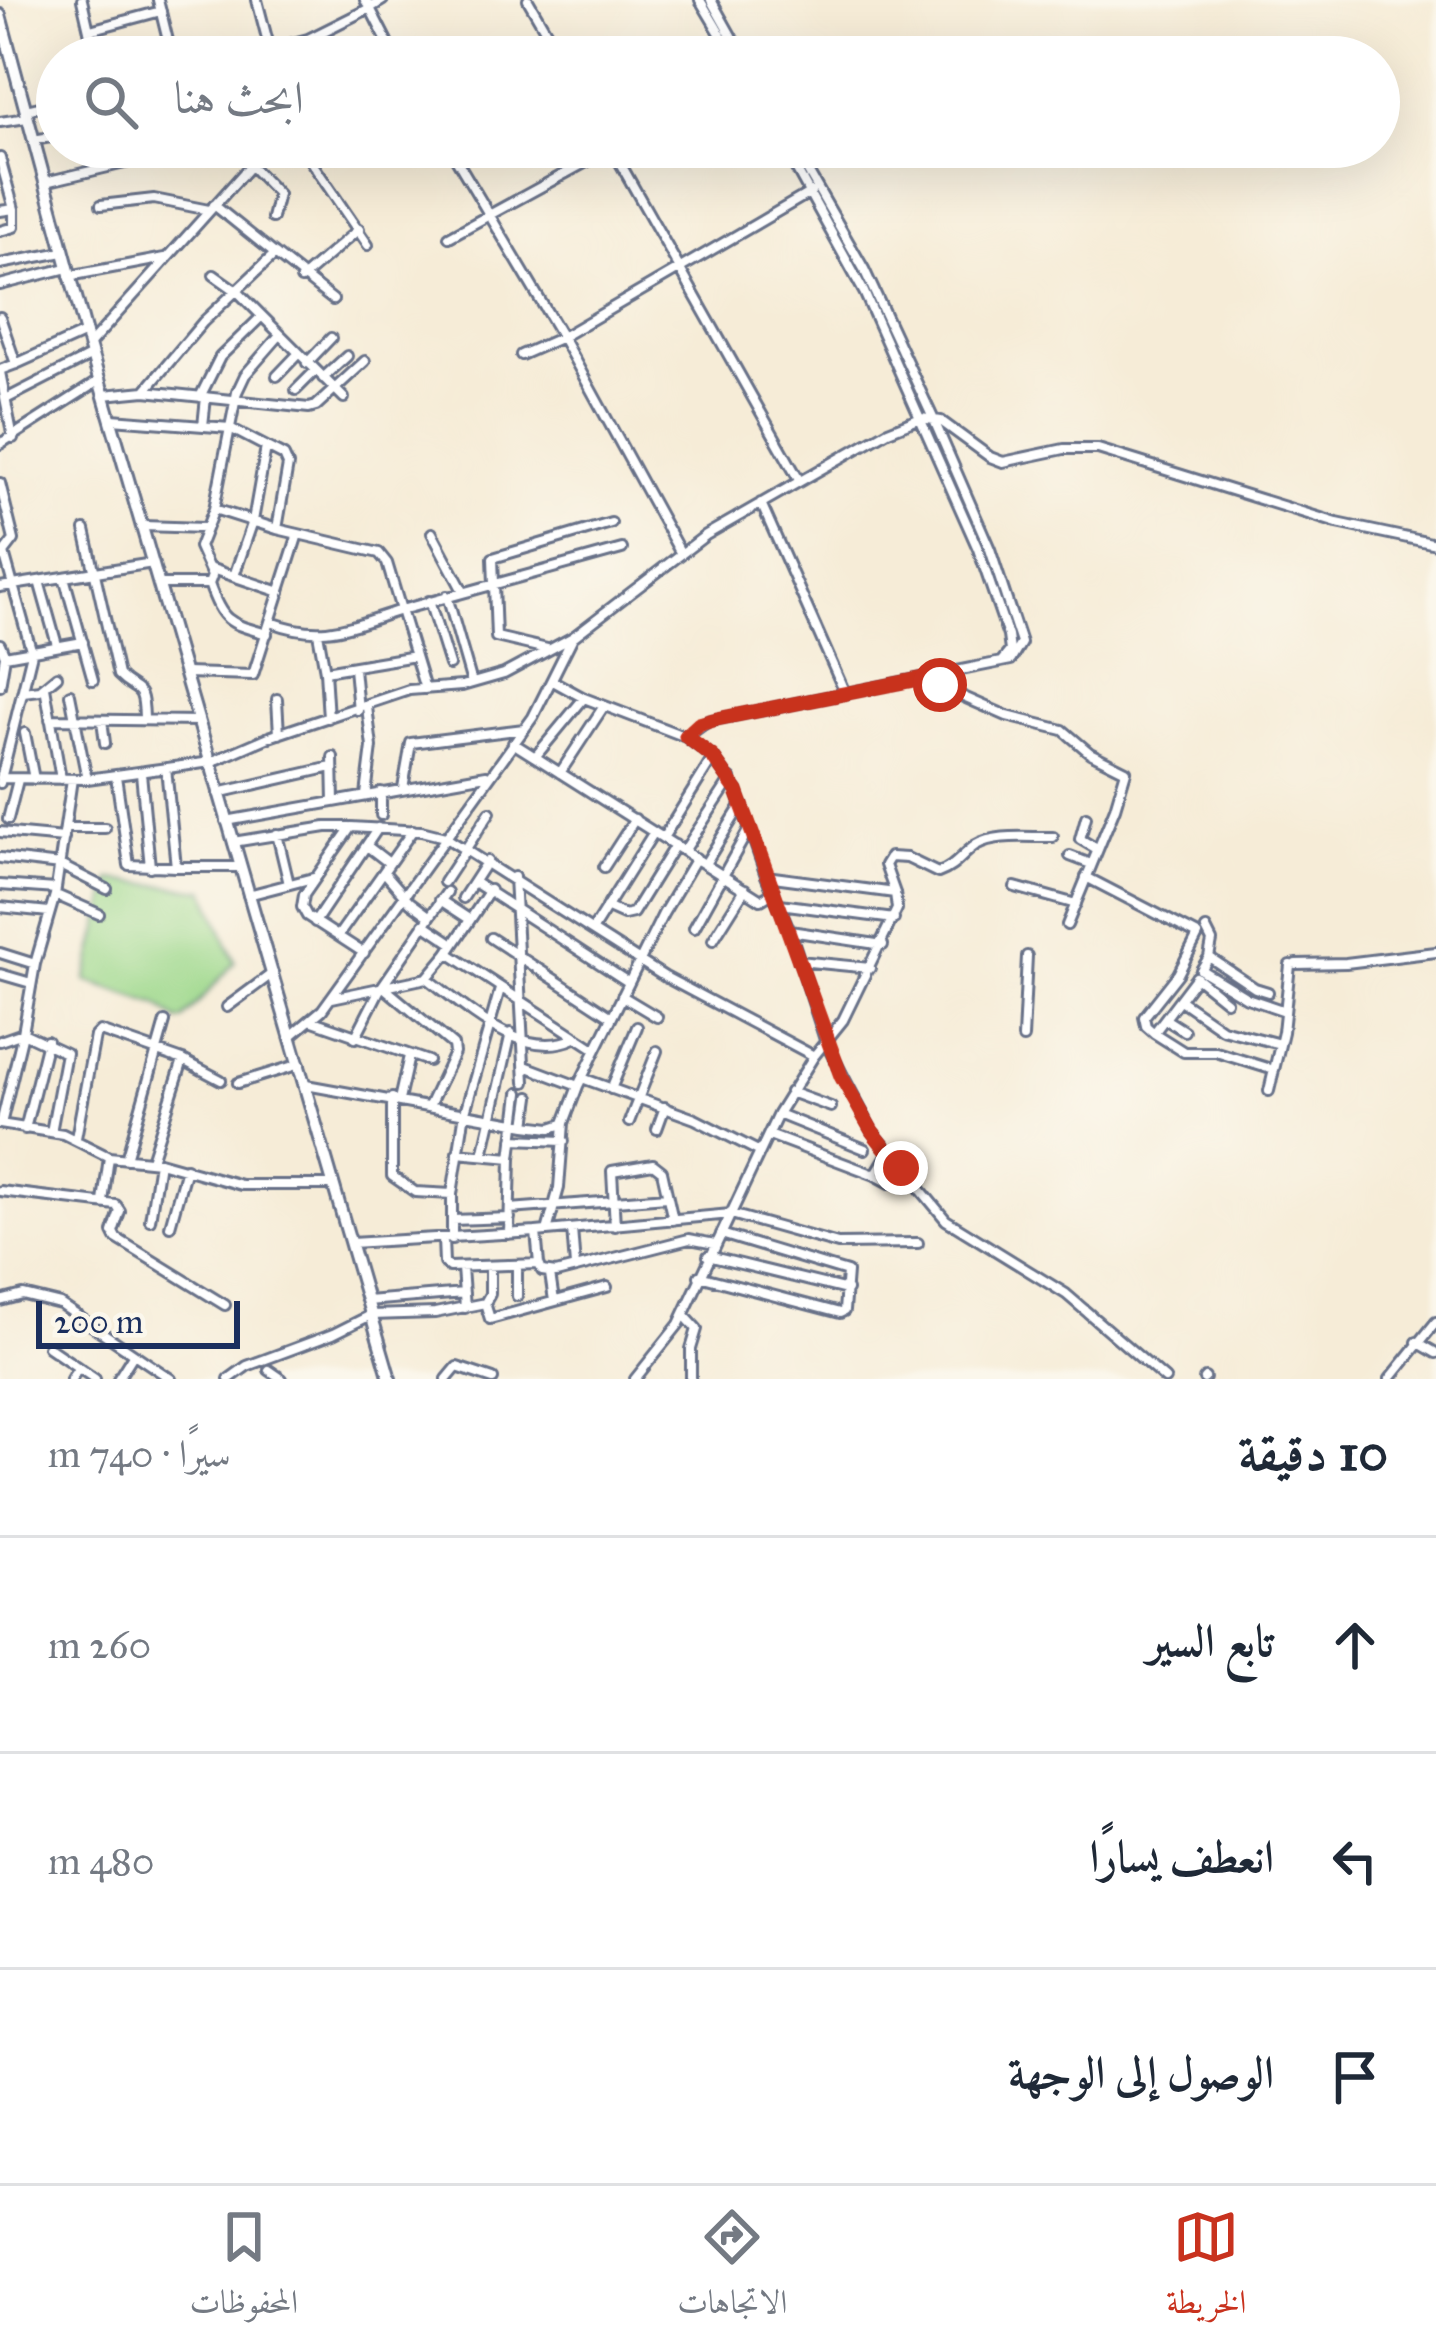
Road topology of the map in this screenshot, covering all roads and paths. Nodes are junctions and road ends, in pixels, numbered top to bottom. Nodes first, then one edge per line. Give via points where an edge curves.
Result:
1 (82, 0) edge
2 (158, 0) edge
3 (257, 0) edge
4 (383, 0) edge
5 (528, 0) edge
6 (700, 0) edge
7 (711, 0) edge
8 (368, 4) edge
9 (161, 11) junction
10 (0, 15) edge
11 (90, 30) junction
12 (91, 36) edge
13 (167, 36) edge
14 (266, 36) edge
15 (316, 36) edge
16 (384, 36) edge
17 (548, 36) edge
18 (721, 36) edge
19 (731, 36) edge
20 (36, 110) edge
21 (26, 114) junction
22 (0, 122) edge
23 (33, 140) junction
24 (36, 140) edge
25 (36, 150) edge
26 (0, 160) edge
27 (41, 168) edge
28 (104, 168) edge
29 (246, 168) edge
30 (258, 168) edge
31 (316, 168) edge
32 (462, 168) edge
33 (574, 168) edge
34 (624, 168) edge
35 (798, 168) edge
36 (804, 168) edge
37 (45, 182) junction
38 (814, 191) junction
39 (101, 205) dead end
40 (212, 208) junction
41 (14, 209) junction
42 (0, 211) edge
43 (490, 214) junction
44 (272, 218) dead end
45 (358, 229) junction
46 (0, 231) edge
47 (449, 237) dead end
48 (368, 245) dead end
49 (63, 252) junction
50 (275, 254) junction
51 (166, 257) junction
52 (0, 264) edge
53 (681, 270) junction
54 (68, 272) junction
55 (214, 275) dead end
56 (302, 278) junction
57 (0, 285) edge
58 (238, 292) junction
59 (333, 300) dead end
60 (0, 317) edge
61 (261, 317) junction
62 (278, 336) junction
63 (562, 337) junction
64 (331, 338) dead end
65 (5, 344) edge
66 (89, 344) junction
67 (298, 354) junction
68 (521, 355) dead end
69 (347, 356) dead end
70 (365, 361) dead end
71 (308, 363) junction
72 (16, 364) junction
73 (0, 371) edge
74 (320, 375) junction
75 (278, 376) dead end
76 (100, 380) junction
77 (333, 387) junction
78 (296, 390) dead end
79 (145, 391) junction
80 (104, 394) junction
81 (203, 397) junction
82 (344, 398) dead end
83 (5, 399) junction
84 (235, 400) junction
85 (921, 418) junction
86 (933, 418) junction
87 (112, 419) junction
88 (202, 426) junction
89 (230, 428) junction
90 (14, 438) junction
91 (0, 444) edge
92 (266, 447) junction
93 (799, 480) junction
94 (0, 483) edge
95 (761, 503) junction
96 (214, 509) junction
97 (254, 520) junction
98 (611, 523) dead end
99 (143, 526) junction
100 (204, 528) junction
101 (277, 529) junction
102 (85, 530) dead end
103 (432, 533) dead end
104 (298, 534) junction
105 (1436, 544) edge
106 (622, 549) dead end
107 (680, 552) junction
108 (154, 562) junction
109 (209, 568) junction
110 (93, 573) junction
111 (234, 576) junction
112 (64, 577) junction
113 (39, 581) junction
114 (160, 584) junction
115 (208, 584) junction
116 (15, 585) junction
117 (493, 585) junction
118 (0, 587) edge
119 (463, 591) junction
120 (280, 592) junction
121 (447, 596) junction
122 (429, 601) junction
123 (401, 610) junction
124 (271, 622) junction
125 (318, 633) junction
126 (267, 634) junction
127 (573, 638) junction
128 (83, 642) junction
129 (0, 643) edge
130 (57, 646) junction
131 (548, 650) junction
132 (32, 653) junction
133 (5, 656) junction
134 (415, 656) junction
135 (1000, 663) junction
136 (448, 665) dead end
137 (354, 668) junction
138 (325, 671) junction
139 (185, 673) junction
140 (57, 676) dead end
141 (934, 676) junction
142 (93, 680) dead end
143 (553, 681) junction
144 (472, 682) junction
145 (0, 686) edge
146 (45, 688) junction
147 (425, 689) junction
148 (23, 692) junction
149 (845, 693) junction
150 (70, 694) dead end
151 (584, 698) junction
152 (278, 699) dead end
153 (604, 706) junction
154 (363, 708) junction
155 (143, 718) junction
156 (328, 718) junction
157 (50, 719) junction
158 (102, 720) junction
159 (76, 721) junction
160 (199, 721) junction
161 (524, 729) junction
162 (26, 733) dead end
163 (279, 734) junction
164 (686, 736) junction
165 (105, 742) dead end
166 (513, 743) junction
167 (536, 757) junction
168 (713, 757) junction
169 (211, 762) junction
170 (166, 768) junction
171 (141, 773) junction
172 (560, 773) junction
173 (488, 775) junction
174 (116, 776) junction
175 (34, 778) junction
176 (87, 778) junction
177 (18, 779) junction
178 (66, 779) junction
179 (730, 779) junction
180 (0, 780) edge
181 (403, 788) junction
182 (381, 792) junction
183 (218, 793) junction
184 (366, 795) junction
185 (334, 802) junction
186 (742, 804) junction
187 (490, 812) dead end
188 (381, 815) dead end
189 (1086, 817) dead end
190 (8, 819) dead end
191 (634, 819) junction
192 (226, 821) junction
193 (351, 827) junction
194 (105, 828) dead end
195 (378, 828) junction
196 (749, 829) junction
197 (413, 830) junction
198 (0, 832) edge
199 (65, 833) junction
200 (277, 834) junction
201 (658, 835) junction
202 (445, 837) junction
203 (1053, 837) dead end
204 (233, 842) junction
205 (675, 845) junction
206 (367, 846) junction
207 (467, 848) junction
208 (1097, 849) junction
209 (685, 851) junction
210 (1070, 856) dead end
211 (0, 858) edge
212 (488, 861) junction
213 (700, 861) junction
214 (1091, 864) junction
215 (60, 865) junction
216 (150, 867) junction
217 (176, 867) junction
218 (239, 867) junction
219 (387, 867) junction
220 (604, 867) dead end
221 (766, 876) junction
222 (514, 877) junction
223 (724, 877) junction
224 (314, 878) junction
225 (1087, 878) junction
226 (474, 882) junction
227 (289, 884) junction
228 (0, 885) edge
229 (1015, 887) dead end
230 (107, 889) dead end
231 (490, 890) junction
232 (745, 890) junction
233 (56, 892) junction
234 (444, 892) junction
235 (774, 892) junction
236 (404, 893) junction
237 (895, 893) junction
238 (248, 896) junction
239 (463, 898) dead end
240 (778, 904) junction
241 (1076, 904) junction
242 (0, 907) edge
243 (515, 907) junction
244 (607, 907) junction
245 (49, 912) junction
246 (99, 914) dead end
247 (469, 919) junction
248 (894, 919) junction
249 (427, 920) junction
250 (315, 922) junction
251 (1067, 925) dead end
252 (694, 928) dead end
253 (592, 929) junction
254 (1206, 929) dead end
255 (790, 931) junction
256 (338, 936) junction
257 (491, 938) dead end
258 (713, 940) dead end
259 (883, 945) junction
260 (451, 948) junction
261 (1436, 952) edge
262 (0, 953) edge
263 (364, 953) junction
264 (1027, 956) dead end
265 (1209, 957) junction
266 (520, 958) junction
267 (640, 960) junction
268 (800, 962) junction
269 (34, 964) junction
270 (870, 968) junction
271 (273, 973) junction
272 (0, 974) edge
273 (1198, 975) junction
274 (427, 978) junction
275 (628, 982) junction
276 (31, 983) junction
277 (500, 988) junction
278 (382, 990) junction
279 (1268, 992) dead end
280 (622, 996) junction
281 (330, 999) junction
282 (1180, 1000) junction
283 (1226, 1001) dead end
284 (521, 1002) junction
285 (227, 1007) dead end
286 (1285, 1011) junction
287 (612, 1017) junction
288 (657, 1017) dead end
289 (1166, 1018) junction
290 (313, 1021) junction
291 (165, 1022) dead end
292 (488, 1023) junction
293 (637, 1027) dead end
294 (1184, 1031) dead end
295 (23, 1033) junction
296 (511, 1034) junction
297 (1154, 1034) junction
298 (292, 1035) junction
299 (577, 1037) junction
300 (355, 1038) junction
301 (522, 1038) junction
302 (1023, 1038) dead end
303 (0, 1041) edge
304 (46, 1041) junction
305 (826, 1042) junction
306 (1280, 1044) junction
307 (157, 1049) junction
308 (595, 1049) junction
309 (657, 1052) dead end
310 (409, 1056) junction
311 (814, 1056) junction
312 (184, 1060) junction
313 (428, 1061) dead end
314 (300, 1064) junction
315 (525, 1066) junction
316 (1274, 1070) junction
317 (221, 1080) dead end
318 (525, 1082) dead end
319 (580, 1082) junction
320 (238, 1083) dead end
321 (306, 1085) junction
322 (611, 1088) junction
323 (1269, 1090) dead end
324 (790, 1092) junction
325 (519, 1093) dead end
326 (530, 1097) dead end
327 (638, 1098) junction
328 (395, 1099) junction
329 (429, 1106) junction
330 (665, 1107) junction
331 (831, 1107) dead end
332 (465, 1112) junction
333 (778, 1114) junction
334 (492, 1117) junction
335 (629, 1122) dead end
336 (564, 1123) junction
337 (0, 1124) edge
338 (520, 1124) junction
339 (25, 1129) junction
340 (657, 1129) dead end
341 (51, 1132) junction
342 (769, 1135) junction
343 (76, 1138) junction
344 (513, 1139) junction
345 (564, 1142) junction
346 (865, 1150) dead end
347 (760, 1152) junction
348 (889, 1152) junction
349 (457, 1153) junction
350 (483, 1155) junction
351 (109, 1157) junction
352 (511, 1158) junction
353 (126, 1159) junction
354 (155, 1161) junction
355 (187, 1168) junction
356 (875, 1175) junction
357 (890, 1183) dead end
358 (334, 1186) junction
359 (0, 1191) edge
360 (452, 1194) junction
361 (667, 1197) junction
362 (611, 1199) junction
363 (103, 1202) junction
364 (554, 1205) junction
365 (510, 1213) junction
366 (730, 1214) junction
367 (149, 1220) dead end
368 (452, 1220) junction
369 (673, 1220) junction
370 (170, 1226) dead end
371 (614, 1226) junction
372 (572, 1229) junction
373 (541, 1232) junction
374 (509, 1234) junction
375 (721, 1234) junction
376 (448, 1239) junction
377 (351, 1243) junction
378 (919, 1243) dead end
379 (715, 1244) junction
380 (708, 1256) junction
381 (539, 1264) junction
382 (518, 1266) junction
383 (490, 1267) junction
384 (462, 1268) junction
385 (575, 1268) junction
386 (550, 1274) junction
387 (699, 1276) junction
388 (607, 1287) dead end
389 (847, 1290) junction
390 (464, 1293) junction
391 (517, 1296) dead end
392 (0, 1301) edge
393 (368, 1301) junction
394 (554, 1301) junction
395 (485, 1303) junction
396 (225, 1305) dead end
397 (465, 1308) junction
398 (371, 1315) junction
399 (684, 1315) junction
400 (1436, 1322) edge
401 (1418, 1342) junction
402 (48, 1347) dead end
403 (1436, 1353) edge
404 (133, 1355) junction
405 (78, 1369) junction
406 (269, 1370) dead end
407 (71, 1379) edge
408 (94, 1379) edge
409 (118, 1379) edge
410 (171, 1379) edge
411 (230, 1379) edge
412 (282, 1379) edge
413 (390, 1379) edge
414 (447, 1379) edge
415 (493, 1379) edge
416 (635, 1379) edge
417 (691, 1379) edge
418 (1165, 1379) edge
419 (1390, 1379) edge

1 - 11 street
2 - 9 street
3 - 14 street
4 - 8 street
5 - 17 street
6 - 18 street
7 - 19 street
8 - 15 street
8 - 16 street
9 - 11 street
9 - 13 street
10 - 21 main road
11 - 12 street
20 - 21 street
21 - 22 street
21 - 23 main road
23 - 24 street
23 - 25 main road
26 - 41 street
27 - 37 main road
28 - 37 street
29 - 40 street
30 - 44 street via 278,194
31 - 45 street
32 - 43 street
33 - 43 street
34 - 53 street
35 - 38 street
36 - 38 street
37 - 49 main road
38 - 53 street
38 - 85 street
38 - 86 street via 864,269
39 - 40 street via 154,200
40 - 50 street
40 - 51 street
41 - 42 street
41 - 46 street via 15,225
43 - 47 street
43 - 63 street
45 - 48 street
45 - 56 street
49 - 52 street
49 - 54 main road
50 - 56 street
50 - 58 street
51 - 54 street
51 - 66 street
53 - 63 street
53 - 93 street
54 - 57 street
54 - 66 main road
55 - 58 street
56 - 59 street
58 - 61 street
58 - 79 street
60 - 65 street
61 - 62 street
61 - 81 street via 220,357
62 - 67 street
62 - 84 street
63 - 68 street
63 - 107 street
64 - 71 street
65 - 72 street
66 - 72 street
66 - 76 main road
66 - 83 street
67 - 71 street
67 - 75 street
69 - 74 street
70 - 77 street
71 - 74 street
72 - 73 street
73 - 83 street
74 - 77 street
74 - 78 street
76 - 80 main road
76 - 90 street
77 - 82 street
77 - 84 street via 309,408
79 - 80 street
79 - 81 street
80 - 87 main road
81 - 84 street
81 - 88 street
83 - 90 street
84 - 89 street
85 - 86 street
85 - 93 street
85 - 135 street via 1004,623 1010,651
86 - 105 street via 998,460 1097,449 1337,523
86 - 135 street via 1019,634 1016,656
87 - 88 street
87 - 99 main road
88 - 89 street
89 - 92 street
89 - 96 street
90 - 91 street
92 - 97 street
92 - 101 street via 288,465
93 - 95 street
94 - 116 street via 14,540 4,553
95 - 107 street
95 - 149 street
96 - 97 street
96 - 100 street
97 - 101 street
97 - 111 street
98 - 117 street via 496,555
99 - 100 street
99 - 108 main road
100 - 109 street via 199,547
101 - 104 street
102 - 110 street
103 - 119 street
104 - 120 street
104 - 123 street via 379,553
106 - 117 street
107 - 127 street
108 - 110 street
108 - 114 main road
109 - 111 street
109 - 115 street
110 - 112 street
110 - 155 street via 119,679 137,686
111 - 120 street
112 - 113 street
112 - 128 street
113 - 116 street
113 - 130 street
114 - 115 street
114 - 139 main road
115 - 126 street via 226,620
116 - 118 street
116 - 132 street
117 - 119 street
117 - 131 street via 496,637
119 - 121 street
120 - 124 street
121 - 122 street
121 - 144 street
122 - 123 street
122 - 136 street
123 - 125 street
123 - 134 street
124 - 125 street
124 - 126 street
125 - 138 street
126 - 139 street via 254,675
127 - 131 street
127 - 143 street
128 - 130 street
128 - 142 street
129 - 133 street
130 - 132 street
131 - 144 street
132 - 133 street
132 - 148 street
133 - 145 street
134 - 137 street
134 - 147 street
135 - 141 street
137 - 138 street
137 - 154 street
138 - 156 street
139 - 160 main road
140 - 146 street
141 - 149 street
141 - 208 street via 1007,716 1063,730 1123,767 1124,784
143 - 151 street
143 - 161 street
144 - 147 street
146 - 148 street
146 - 157 street
147 - 154 street
148 - 180 street
149 - 164 street via 708,721
150 - 159 street
151 - 153 street
151 - 167 street
152 - 163 street
153 - 164 street
153 - 172 street
154 - 156 street
154 - 184 street via 372,747
155 - 158 street
155 - 160 street
156 - 163 street
157 - 159 street
157 - 178 street
158 - 159 street
158 - 165 street
159 - 176 street
160 - 169 main road
161 - 166 street
161 - 181 street via 411,743
162 - 175 street
163 - 169 street
164 - 168 street
166 - 167 street
166 - 173 street
167 - 172 street
168 - 179 street
168 - 201 street
169 - 170 street
169 - 183 main road
170 - 171 street
170 - 217 street
171 - 174 street
171 - 216 street
172 - 191 street
173 - 181 street
173 - 202 street
174 - 176 street
174 - 216 street via 128,861
175 - 177 street
175 - 178 street
176 - 178 street
177 - 180 street
177 - 190 street
178 - 199 street
179 - 186 street
179 - 209 street
181 - 182 street
182 - 184 street
182 - 188 street
183 - 185 street via 332,762
183 - 192 main road
184 - 185 street
185 - 192 street
186 - 196 street
186 - 213 street
187 - 207 street
189 - 208 street via 1080,839
191 - 201 street
191 - 220 street
192 - 204 main road
193 - 195 street
193 - 200 street
193 - 224 street
194 - 199 street
195 - 197 street
195 - 206 street
196 - 221 street
196 - 223 street
197 - 202 street
197 - 219 street
198 - 199 street
199 - 215 street
200 - 204 street
200 - 227 street
201 - 205 street
201 - 244 street
202 - 207 street
202 - 236 street
203 - 237 street via 978,844 944,873 890,857 885,865
204 - 218 main road
205 - 209 street
205 - 244 street via 633,913
206 - 219 street
206 - 250 street
207 - 212 street
207 - 234 street
208 - 214 street
209 - 213 street
210 - 214 street
211 - 215 street
212 - 222 street
212 - 226 street
213 - 223 street
213 - 267 street
214 - 225 street
215 - 230 street
215 - 233 street
216 - 217 street
217 - 218 street
218 - 238 main road
219 - 236 street
219 - 256 street
221 - 235 street
221 - 237 street
222 - 243 street
222 - 253 street
223 - 232 street
223 - 252 street
224 - 227 street
224 - 250 street via 302,902
225 - 241 street
225 - 297 street via 1198,935 1144,1017
226 - 231 street
226 - 239 street
227 - 238 street
228 - 233 street
229 - 241 street
231 - 243 street
231 - 247 street
232 - 235 street via 761,900
232 - 258 street
233 - 245 street
233 - 246 street
234 - 247 street
234 - 249 street
235 - 240 street
236 - 249 street
236 - 263 street
237 - 248 street
238 - 271 main road
240 - 248 street
240 - 255 street
241 - 251 street
242 - 245 street
243 - 266 street
243 - 275 street
244 - 253 street
245 - 269 street
247 - 260 street
248 - 259 street
249 - 260 street
249 - 278 street
250 - 256 street
253 - 267 street
254 - 265 street
255 - 259 street
255 - 268 street
256 - 263 street
257 - 266 street
259 - 270 street
260 - 274 street
260 - 277 street
261 - 286 street via 1293,965
262 - 269 street
263 - 281 street
264 - 302 street
265 - 273 street
265 - 279 street
266 - 284 street
266 - 287 street
267 - 275 street
267 - 311 street
268 - 270 street
268 - 305 street
269 - 276 street
270 - 305 street
271 - 285 street
271 - 298 main road
272 - 276 street
273 - 282 street
273 - 283 street
273 - 286 street
274 - 278 street
274 - 292 street
275 - 280 street
276 - 295 street
277 - 284 street
277 - 292 street
278 - 281 street
278 - 300 street
278 - 329 street via 454,1045
280 - 287 street
280 - 288 street
281 - 290 street
282 - 289 street
282 - 306 street via 1222,1029
284 - 299 street
284 - 301 street
286 - 306 street
287 - 308 street
289 - 294 street
289 - 297 street
290 - 298 street
290 - 300 street
291 - 307 street
292 - 296 street
292 - 332 street
293 - 322 street
295 - 303 street
295 - 304 street
295 - 337 street
296 - 301 street
296 - 334 street
297 - 316 street via 1177,1049
298 - 314 main road
299 - 301 street via 550,1046
299 - 308 street
300 - 310 street
301 - 315 street
304 - 339 street
304 - 341 street via 68,1058
305 - 311 street
305 - 348 street
306 - 316 street
307 - 312 street
307 - 343 street via 97,1033
307 - 353 street
308 - 319 street
309 - 327 street
310 - 313 street
310 - 328 street
311 - 324 street
312 - 317 street
312 - 354 street
314 - 320 street
314 - 321 main road
315 - 318 street
315 - 319 street
316 - 323 street
319 - 322 street
319 - 336 street
321 - 328 street
321 - 358 main road
322 - 327 street
324 - 331 street
324 - 333 street
325 - 338 street
326 - 338 street
327 - 330 street
327 - 335 street
328 - 329 street
328 - 360 street via 392,1176 415,1192
329 - 332 street
330 - 340 street
330 - 347 street
332 - 334 street
332 - 349 street
333 - 342 street
333 - 346 street
334 - 338 street
334 - 350 street
336 - 338 street
336 - 345 street
337 - 339 street
338 - 344 street
339 - 341 street
341 - 343 street
342 - 347 street
342 - 356 street
343 - 351 street
344 - 345 street
344 - 352 street
345 - 364 street
347 - 366 street
348 - 356 street
348 - 418 street via 955,1227 1066,1294
349 - 350 street
349 - 360 street
350 - 352 street
351 - 353 street
351 - 363 street
352 - 365 street
353 - 354 street
354 - 355 street
354 - 367 street
355 - 358 street via 241,1185
355 - 370 street
356 - 357 street
358 - 377 main road
359 - 363 street
360 - 368 street
361 - 362 street
361 - 362 street via 653,1164 615,1168
361 - 369 street
362 - 364 street
362 - 371 street
363 - 396 street via 119,1208 116,1238
364 - 365 street
364 - 373 street
365 - 368 street
365 - 374 street
366 - 369 street
366 - 375 street
366 - 378 street via 838,1244
368 - 376 street
369 - 371 street
371 - 372 street
372 - 373 street
372 - 385 street
373 - 374 street
373 - 381 street
374 - 376 street
375 - 379 street
375 - 389 street via 842,1269
376 - 377 street
376 - 384 street via 446,1265
377 - 393 main road
379 - 380 street
379 - 385 street via 689,1239
380 - 387 street
380 - 389 street
381 - 382 street
381 - 386 street
382 - 383 street
382 - 391 street
383 - 384 street
383 - 395 street
384 - 390 street
385 - 386 street
386 - 394 street
387 - 389 street via 840,1313
387 - 399 street
388 - 394 street
390 - 393 street
390 - 397 street
392 - 404 street via 23,1295 60,1304
393 - 398 main road
394 - 395 street via 497,1319
395 - 397 street
397 - 398 street
398 - 411 street
398 - 413 main road
399 - 416 street
399 - 417 street via 697,1329
400 - 401 street
401 - 403 street
401 - 419 street
402 - 405 street
404 - 409 street
404 - 410 street
405 - 407 street
405 - 408 street
406 - 412 street
414 - 415 street via 457,1366

